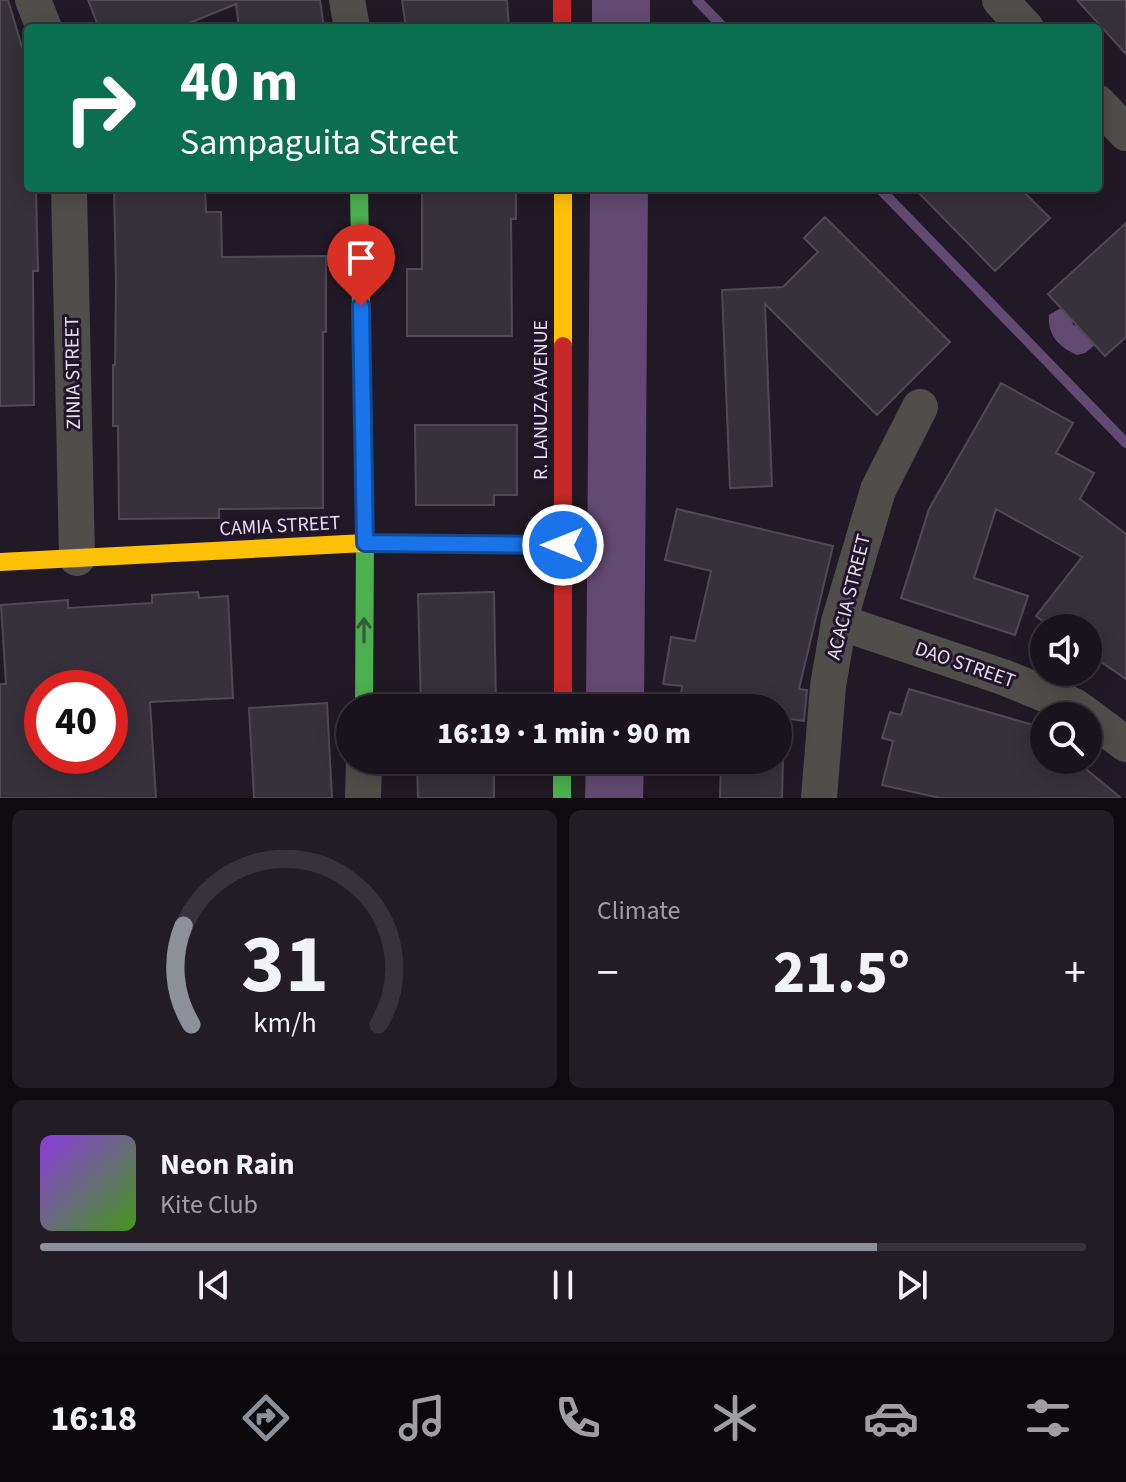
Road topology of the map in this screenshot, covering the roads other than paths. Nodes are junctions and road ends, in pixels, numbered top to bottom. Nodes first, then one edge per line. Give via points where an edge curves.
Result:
1 (33, 0) edge
2 (347, 0) edge
3 (562, 0) edge
4 (1000, 0) edge
5 (42, 24) edge
6 (351, 24) edge
7 (562, 24) edge
8 (1022, 24) edge
9 (1102, 107) edge
10 (1126, 133) edge
11 (69, 192) edge
12 (359, 192) edge
13 (563, 192) edge
14 (920, 407) dead end
15 (365, 543) junction
16 (563, 545) junction
17 (77, 558) junction
18 (0, 562) edge
19 (839, 622) junction
20 (364, 694) edge
21 (563, 694) edge
22 (1064, 702) edge
23 (1102, 726) edge
24 (1126, 744) edge
25 (364, 774) edge
26 (562, 774) edge
27 (363, 798) edge
28 (562, 798) edge
29 (819, 798) edge

1 - 5 street
2 - 6 street
3 - 7 street
4 - 8 street
9 - 10 street
11 - 17 street, ZINIA STREET
12 - 15 street
13 - 16 street, R. LANUZA AVENUE
14 - 19 street, ACACIA STREET via 878,490
15 - 16 street, CAMIA STREET
15 - 17 street, CAMIA STREET
20 -> 15 street
16 - 21 street, R. LANUZA AVENUE
17 - 18 street, CAMIA STREET
19 - 22 street, DAO STREET
19 - 29 street, ACACIA STREET
23 - 24 street, DAO STREET
25 - 27 street
26 - 28 street

